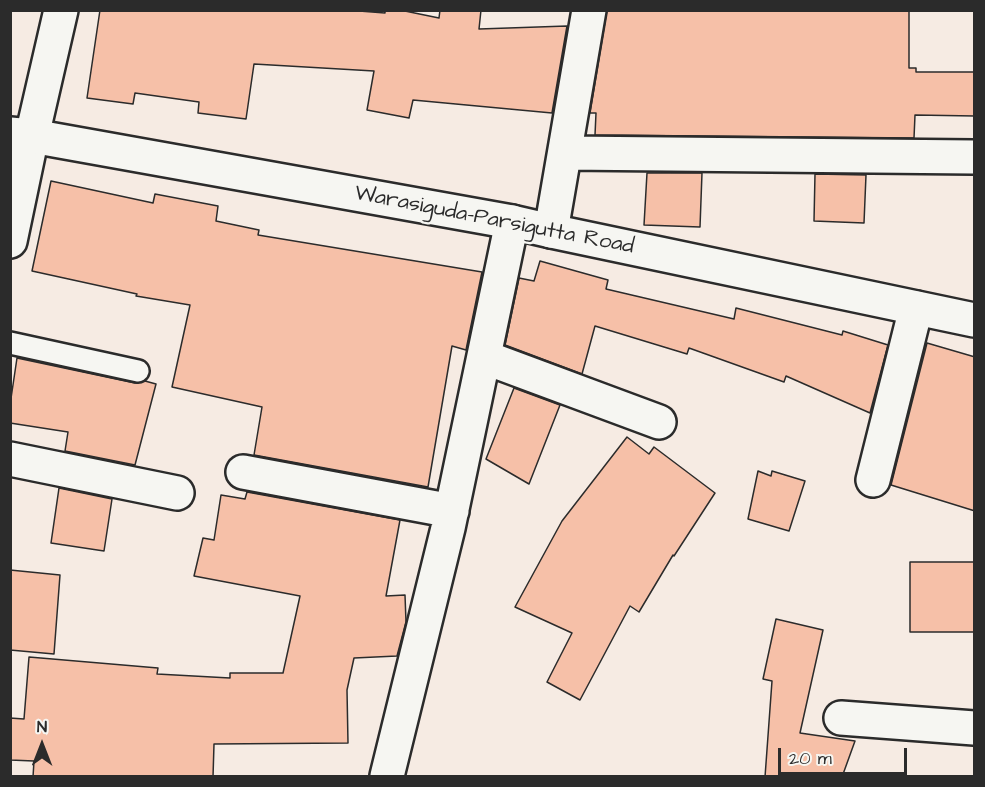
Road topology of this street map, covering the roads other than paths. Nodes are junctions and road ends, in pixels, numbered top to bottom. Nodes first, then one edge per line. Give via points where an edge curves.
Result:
1 (61, 10) edge
2 (589, 10) edge
3 (21, 135) edge
4 (566, 153) junction
5 (975, 157) edge
6 (512, 222) junction
7 (551, 231) junction
8 (10, 241) edge
9 (916, 308) junction
10 (975, 320) edge
11 (10, 343) edge
12 (138, 371) dead end
13 (473, 374) junction
14 (659, 422) dead end
15 (10, 459) edge
16 (243, 472) dead end
17 (873, 480) dead end
18 (177, 493) dead end
19 (452, 511) junction
20 (841, 718) dead end
21 (975, 728) edge
22 (387, 777) edge

1 - 3 street
2 - 4 street
3 - 6 street, Warasiguda-Parsigutta Road
3 - 8 street
4 - 5 street
4 - 7 street
6 - 7 street, Warasiguda-Parsigutta Road
6 - 13 street
7 - 9 street, Warasiguda-Parsigutta Road
9 - 10 street, Warasiguda-Parsigutta Road
9 - 17 street
11 - 12 lane
13 - 14 street
13 - 19 street
15 - 18 street
16 - 19 street
19 - 22 street
20 - 21 street

